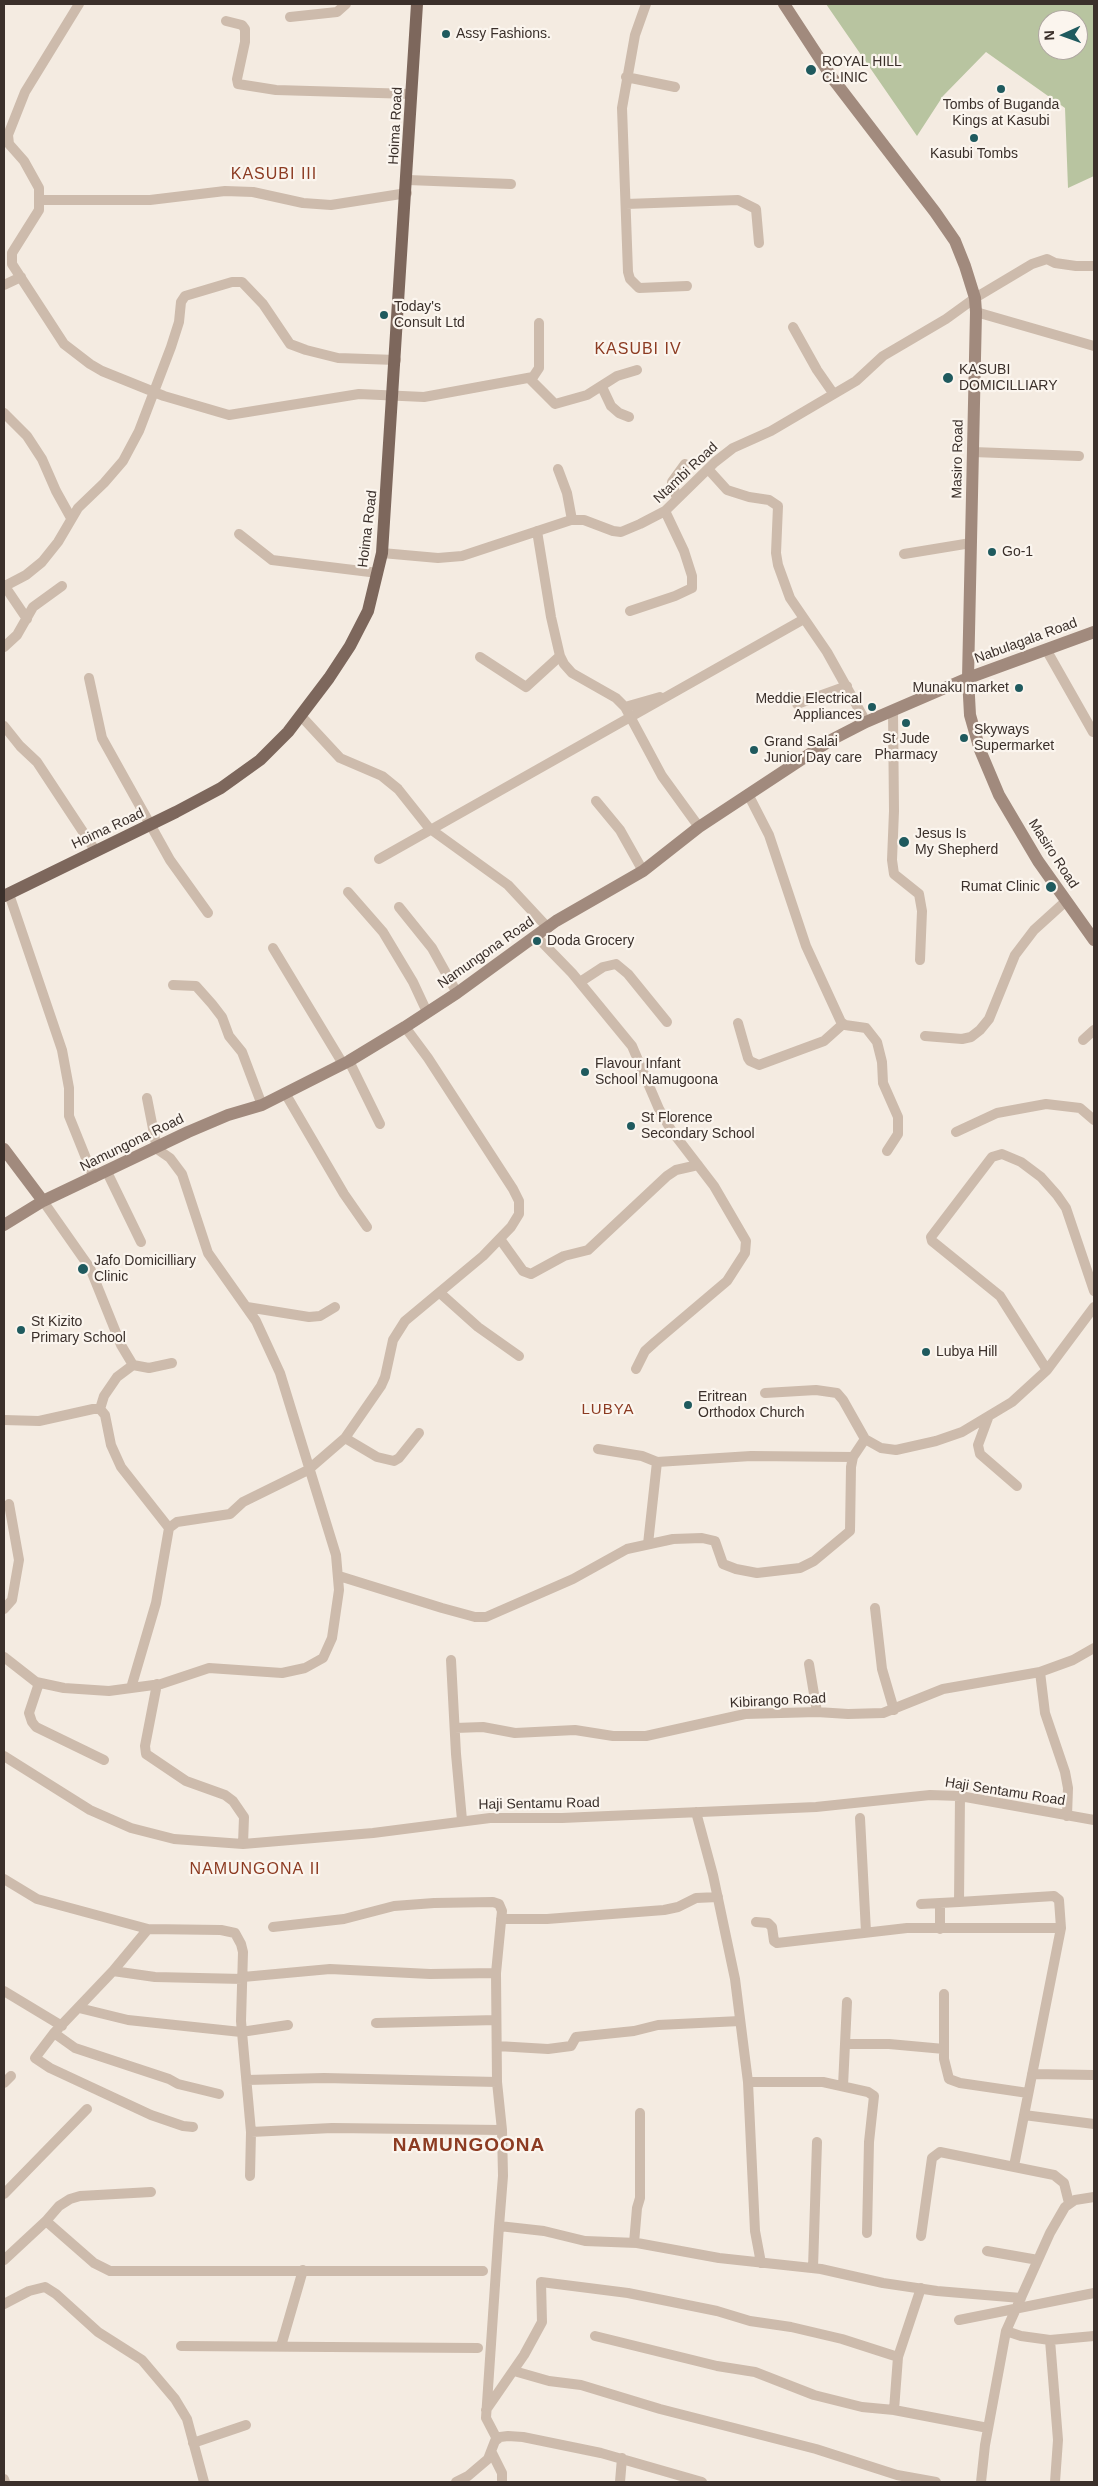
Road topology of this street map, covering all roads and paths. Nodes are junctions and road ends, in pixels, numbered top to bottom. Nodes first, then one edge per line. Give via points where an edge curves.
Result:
1 (79, 4) edge
2 (346, 4) edge
3 (418, 4) edge
4 (646, 4) edge
5 (784, 4) edge
6 (290, 17) dead end
7 (226, 22) dead end
8 (626, 77) junction
9 (675, 87) dead end
10 (412, 94) junction
11 (6, 136) edge
12 (511, 184) dead end
13 (407, 187) junction
14 (40, 200) junction
15 (626, 204) junction
16 (759, 243) dead end
17 (1094, 266) edge
18 (21, 278) junction
19 (4, 285) edge
20 (687, 286) dead end
21 (975, 298) junction
22 (976, 312) junction
23 (539, 323) dead end
24 (793, 327) dead end
25 (1094, 346) edge
26 (396, 360) junction
27 (637, 370) dead end
28 (530, 379) junction
29 (602, 387) junction
30 (154, 392) junction
31 (833, 393) junction
32 (393, 395) junction
33 (4, 413) edge
34 (629, 416) dead end
35 (973, 452) junction
36 (1079, 456) dead end
37 (686, 464) dead end
38 (558, 469) dead end
39 (708, 469) junction
40 (677, 498) junction
41 (665, 511) junction
42 (71, 518) junction
43 (572, 520) junction
44 (537, 531) junction
45 (239, 534) dead end
46 (971, 543) junction
47 (382, 553) junction
48 (904, 554) dead end
49 (378, 574) junction
50 (4, 585) edge
51 (62, 586) dead end
52 (630, 611) dead end
53 (27, 619) junction
54 (804, 619) junction
55 (1094, 632) edge
56 (4, 647) edge
57 (1048, 651) junction
58 (560, 656) junction
59 (480, 657) dead end
60 (89, 678) dead end
61 (968, 678) junction
62 (847, 686) junction
63 (664, 695) dead end
64 (797, 704) dead end
65 (625, 707) junction
66 (893, 711) junction
67 (301, 716) junction
68 (866, 722) junction
69 (4, 726) edge
70 (1093, 732) edge
71 (748, 794) junction
72 (596, 801) dead end
73 (150, 826) junction
74 (699, 827) junction
75 (95, 850) junction
76 (379, 859) dead end
77 (642, 871) junction
78 (348, 892) dead end
79 (6, 895) edge
80 (1066, 901) junction
81 (398, 907) dead end
82 (208, 912) dead end
83 (548, 928) junction
84 (536, 936) junction
85 (1094, 940) edge
86 (273, 948) dead end
87 (920, 960) dead end
88 (580, 982) junction
89 (173, 985) dead end
90 (457, 992) junction
91 (427, 1012) junction
92 (667, 1022) dead end
93 (738, 1024) dead end
94 (843, 1024) junction
95 (405, 1028) junction
96 (1094, 1030) edge
97 (925, 1036) dead end
98 (1084, 1040) dead end
99 (346, 1062) junction
100 (285, 1093) junction
101 (148, 1098) dead end
102 (262, 1105) junction
103 (1094, 1120) edge
104 (380, 1124) dead end
105 (956, 1132) dead end
106 (4, 1149) edge
107 (157, 1149) junction
108 (887, 1151) dead end
109 (698, 1165) junction
110 (107, 1172) junction
111 (94, 1178) junction
112 (43, 1201) junction
113 (4, 1225) edge
114 (367, 1227) dead end
115 (500, 1239) junction
116 (141, 1242) dead end
117 (1094, 1291) edge
118 (440, 1293) junction
119 (248, 1307) junction
120 (335, 1307) dead end
121 (1094, 1307) edge
122 (519, 1356) dead end
123 (172, 1363) dead end
124 (133, 1365) junction
125 (636, 1369) dead end
126 (1047, 1370) junction
127 (765, 1393) dead end
128 (100, 1409) junction
129 (988, 1418) junction
130 (4, 1420) edge
131 (419, 1433) dead end
132 (345, 1438) junction
133 (864, 1439) junction
134 (598, 1450) dead end
135 (853, 1457) junction
136 (657, 1462) junction
137 (308, 1470) junction
138 (1017, 1486) dead end
139 (9, 1504) dead end
140 (169, 1528) junction
141 (648, 1544) junction
142 (339, 1576) junction
143 (875, 1608) dead end
144 (4, 1609) edge
145 (1094, 1648) edge
146 (4, 1657) edge
147 (451, 1660) dead end
148 (809, 1664) dead end
149 (1040, 1672) junction
150 (39, 1683) junction
151 (157, 1684) junction
152 (131, 1688) junction
153 (894, 1710) junction
154 (817, 1712) junction
155 (455, 1728) junction
156 (4, 1756) edge
157 (104, 1760) dead end
158 (960, 1796) junction
159 (696, 1812) junction
160 (1068, 1816) junction
161 (860, 1818) dead end
162 (462, 1820) junction
163 (1094, 1820) edge
164 (243, 1844) junction
165 (4, 1879) edge
166 (718, 1897) junction
167 (959, 1902) junction
168 (940, 1903) junction
169 (921, 1904) dead end
170 (501, 1919) junction
171 (756, 1922) dead end
172 (273, 1927) dead end
173 (1061, 1928) junction
174 (148, 1929) junction
175 (940, 1929) junction
176 (866, 1932) junction
177 (113, 1971) junction
178 (496, 1973) junction
179 (243, 1978) junction
180 (4, 1991) edge
181 (944, 1994) dead end
182 (847, 2002) dead end
183 (79, 2008) junction
184 (496, 2020) junction
185 (740, 2021) junction
186 (376, 2023) dead end
187 (288, 2025) dead end
188 (58, 2029) junction
189 (241, 2032) junction
190 (846, 2044) junction
191 (497, 2046) junction
192 (944, 2049) junction
193 (1032, 2074) junction
194 (1094, 2075) edge
195 (247, 2080) junction
196 (497, 2082) junction
197 (748, 2082) junction
198 (843, 2086) junction
199 (1028, 2093) junction
200 (219, 2094) dead end
201 (87, 2109) dead end
202 (640, 2113) dead end
203 (1024, 2115) junction
204 (1094, 2124) edge
205 (193, 2127) dead end
206 (502, 2130) junction
207 (251, 2132) junction
208 (817, 2142) dead end
209 (1014, 2166) junction
210 (250, 2176) dead end
211 (151, 2192) dead end
212 (4, 2194) edge
213 (1094, 2197) edge
214 (1069, 2203) junction
215 (46, 2221) junction
216 (499, 2226) junction
217 (867, 2233) dead end
218 (921, 2236) dead end
219 (634, 2243) junction
220 (986, 2251) dead end
221 (4, 2260) edge
222 (1038, 2260) junction
223 (761, 2263) junction
224 (813, 2268) junction
225 (303, 2270) junction
226 (483, 2271) dead end
227 (922, 2288) junction
228 (1094, 2294) edge
229 (1022, 2298) junction
230 (4, 2304) edge
231 (959, 2320) dead end
232 (1006, 2331) junction
233 (595, 2336) dead end
234 (1094, 2336) edge
235 (1050, 2340) junction
236 (181, 2346) dead end
237 (281, 2346) junction
238 (478, 2348) dead end
239 (898, 2357) junction
240 (514, 2371) junction
241 (486, 2410) junction
242 (894, 2410) junction
243 (246, 2425) dead end
244 (988, 2428) junction
245 (497, 2439) junction
246 (193, 2443) junction
247 (492, 2453) junction
248 (622, 2458) junction
249 (697, 2481) edge
250 (204, 2482) edge
251 (456, 2482) edge
252 (502, 2482) edge
253 (620, 2482) edge
254 (936, 2482) edge
255 (982, 2482) edge
256 (1055, 2482) edge

1 - 11 street via 25,92
2 - 6 street via 337,12
3 - 10 main road, Hoima Road
4 - 8 street
5 - 21 street, Masiro Road via 833,79 955,241
7 - 10 street via 242,25 245,29 238,84 292,91
8 - 9 street
8 - 15 street via 622,108
10 - 13 main road, Hoima Road
11 - 14 street via 35,178 40,188
12 - 13 street
13 - 14 street via 331,205 225,190 150,200
13 - 26 main road, Hoima Road
14 - 18 street via 39,210 12,253 12,264
15 - 16 street via 738,200 756,209
15 - 20 street via 630,279 639,288
17 - 21 street, Ntambi Road via 1055,264 1047,259 1032,264
18 - 19 street
18 - 30 street via 68,348 102,371
21 - 22 street, Masiro Road
21 - 31 street, Ntambi Road via 883,356 856,381
22 - 25 street
22 - 35 street, Masiro Road
23 - 28 street via 539,368
24 - 31 street
26 - 30 street via 338,358 290,344 259,298 239,281 182,298 178,327
26 - 32 main road, Hoima Road
27 - 29 street via 617,376
28 - 29 street via 555,404
28 - 32 street via 424,397
29 - 34 street via 611,406
30 - 32 street via 230,415 340,395
30 - 42 street via 123,461
31 - 39 street, Ntambi Road via 772,431 733,448
32 - 47 main road, Hoima Road
33 - 42 street via 27,436 42,459
35 - 36 street
35 - 46 street, Masiro Road
37 - 40 street via 672,482
38 - 43 street
39 - 40 street, Ntambi Road
39 - 54 street via 727,490 769,500 778,506 778,565 790,598
40 - 41 street, Ntambi Road
41 - 43 street, Ntambi Road via 621,532 584,520
41 - 52 street via 684,550 692,588
42 - 50 street via 42,562 26,575
43 - 44 street, Ntambi Road
44 - 47 street, Ntambi Road via 462,556 438,558
44 - 58 street
45 - 49 street via 272,560
46 - 48 street
46 - 61 street, Masiro Road
47 - 49 main road, Hoima Road
49 - 67 main road, Hoima Road via 368,611 354,639
50 - 53 street
51 - 53 street via 33,607
53 - 56 street
54 - 62 street
54 - 76 street
55 - 57 street, Nabulagala Road
57 - 61 street, Nabulagala Road
57 - 70 street
58 - 59 street via 526,687
58 - 65 street via 572,673 616,698
60 - 73 street via 102,738
61 - 66 street, Namungona Road
61 - 80 street, Masiro Road via 970,715 989,775 1019,830
62 - 64 street
62 - 68 street
63 - 65 street
65 - 74 street via 662,776
66 - 68 street, Namungona Road
66 - 87 street via 892,860 894,874 919,894 922,911
67 - 73 main road, Hoima Road via 274,747 241,774
67 - 83 street via 340,758 382,776 398,789 428,828 508,885
68 - 71 street, Namungona Road via 831,740
69 - 75 street via 37,762
71 - 74 street, Namungona Road
71 - 94 street via 769,835 806,946
72 - 77 street via 620,830
73 - 75 main road, Hoima Road
73 - 82 street
74 - 77 street, Namungona Road
75 - 79 main road, Hoima Road
77 - 83 street, Namungona Road
78 - 91 street via 388,940
79 - 111 street via 62,1050 69,1088 69,1116
80 - 85 street, Masiro Road
80 - 97 street via 1034,930 1015,955 989,1019 980,1030 962,1039
81 - 90 street via 432,948
83 - 84 street, Namungona Road
84 - 88 street
84 - 90 street, Namungona Road
86 - 99 street
88 - 92 street via 603,967 616,964
88 - 109 street via 632,1046 659,1109
89 - 102 street via 196,986 217,1011 229,1036 242,1052
90 - 91 street, Namungona Road
91 - 95 street, Namungona Road
93 - 94 street via 748,1058 759,1065 824,1040
94 - 108 street via 866,1028 877,1042 883,1083 898,1117 898,1134
95 - 99 street, Namungona Road
95 - 115 street via 428,1058 519,1201 518,1214
96 - 98 street
99 - 100 street, Namungona Road
99 - 104 street
100 - 102 street, Namungona Road
100 - 114 street
101 - 107 street
102 - 107 street, Namungona Road via 228,1115
103 - 105 street via 1080,1108 1046,1104 997,1113
106 - 112 street
107 - 110 street, Namungona Road
107 - 119 street via 170,1158 182,1174 208,1253
109 - 115 street via 676,1170 667,1176 588,1250 564,1256 531,1274 523,1271
109 - 125 street via 743,1234 745,1253 727,1281 655,1342
110 - 111 street, Namungona Road
110 - 116 street
111 - 112 street, Namungona Road
112 - 113 street, Namungona Road
112 - 124 street via 90,1268 121,1345
115 - 118 street
117 - 126 street via 1066,1208 1057,1195 1021,1162 1002,1154 992,1157 931,1237 932,1241 1000,1296
118 - 122 street via 478,1327
118 - 132 street via 405,1321 397,1332 380,1386
119 - 120 street via 308,1317 320,1316
119 - 137 street via 280,1373
121 - 126 street
123 - 124 street via 149,1368
124 - 128 street via 117,1377 104,1396
126 - 129 street via 1012,1402
127 - 133 street via 816,1390 837,1393
128 - 130 street via 40,1421
128 - 140 street via 105,1415 108,1436 121,1467
129 - 133 street via 962,1432 902,1449 881,1448
129 - 138 street via 978,1445 980,1454
131 - 132 street via 394,1461 377,1457
132 - 137 street
133 - 135 street
134 - 136 street via 642,1456
135 - 136 street via 751,1456
135 - 141 street via 849,1487 851,1529 808,1565 777,1572 750,1572 723,1564 717,1544 712,1540 689,1538
136 - 141 street
137 - 140 street via 243,1502 225,1516 177,1522
137 - 142 street via 331,1535
139 - 144 street via 19,1560 12,1600
140 - 152 street via 156,1603
141 - 142 street via 628,1549 573,1579 486,1617 442,1608
142 - 151 street via 329,1649 314,1664 282,1673 209,1668
143 - 153 street via 882,1669
145 - 149 street, Kibirango Road
146 - 150 street via 29,1679
147 - 155 street
148 - 154 street
149 - 153 street, Kibirango Road via 943,1689
149 - 160 street via 1045,1713 1065,1772
150 - 152 street via 91,1691
150 - 157 street via 29,1713 36,1727
151 - 152 street
151 - 164 street via 146,1754 186,1781 225,1795 233,1802 244,1817
153 - 154 street, Kibirango Road via 867,1714
154 - 155 street, Kibirango Road via 745,1714 646,1736 613,1736 575,1730 515,1733 483,1727
155 - 162 street
156 - 164 street, Haji Sentamu Road via 90,1810 131,1828 174,1839
158 - 159 street, Haji Sentamu Road via 930,1795 816,1807
158 - 160 street, Haji Sentamu Road
158 - 167 street
159 - 162 street, Haji Sentamu Road
159 - 166 street
160 - 163 street, Haji Sentamu Road
161 - 176 street
162 - 164 street, Haji Sentamu Road via 373,1833
165 - 174 street via 37,1899
166 - 170 street via 696,1898 664,1910 547,1919
166 - 185 street
167 - 168 street
167 - 173 street via 1054,1896 1060,1900
168 - 169 street
168 - 175 street
170 - 172 street via 501,1907 496,1903 434,1902 385,1908 344,1919
170 - 178 street
171 - 176 street via 768,1923 772,1927 774,1941 778,1943
173 - 175 street
173 - 193 street
174 - 177 street
174 - 179 street via 235,1933 241,1944
175 - 176 street
177 - 179 street via 156,1977
177 - 183 street
178 - 179 street via 430,1974 330,1969
178 - 184 street
179 - 189 street
180 - 188 street
181 - 192 street
182 - 190 street
183 - 188 street
183 - 189 street via 128,2020
184 - 186 street
184 - 191 street
185 - 191 street via 658,2025 576,2037 571,2046 548,2049
185 - 197 street
187 - 189 street
188 - 200 street via 75,2048 178,2084
188 - 205 street via 35,2058 151,2115
189 - 195 street
190 - 192 street
190 - 198 street
191 - 196 street
192 - 199 street via 946,2075 953,2082
193 - 194 street
193 - 199 street
195 - 196 street via 324,2078
195 - 207 street
196 - 206 street
197 - 198 street via 823,2082
197 - 223 street via 755,2231
198 - 217 street via 872,2094 875,2099
199 - 203 street
201 - 212 street
202 - 219 street via 640,2190
203 - 204 street
203 - 209 street
206 - 207 street via 332,2128
206 - 216 street
207 - 210 street
208 - 224 street
209 - 214 street via 1059,2178 1067,2190
209 - 218 street via 936,2153 932,2158
211 - 215 street via 80,2196 59,2206
213 - 214 street
214 - 222 street
215 - 221 street
215 - 225 street via 94,2263 110,2271
216 - 219 street via 552,2232 585,2240
216 - 241 street
219 - 223 street
220 - 222 street
222 - 229 street
223 - 224 street
224 - 227 street
225 - 226 street
225 - 237 street
227 - 229 street
227 - 239 street
228 - 231 street
229 - 232 street
230 - 246 street via 37,2287 45,2287 56,2294 92,2328 145,2362 183,2412
232 - 235 street
232 - 244 street
233 - 242 street via 754,2372 814,2395 862,2407
234 - 235 street
235 - 256 street via 1058,2440
236 - 237 street
237 - 238 street
239 - 240 street via 791,2326 750,2321 628,2293 541,2282 542,2322
239 - 242 street
240 - 241 street
240 - 254 street via 549,2381 581,2385 816,2449 898,2475
241 - 245 street via 486,2418
242 - 244 street
243 - 246 street
244 - 255 street
245 - 247 street via 492,2445
245 - 248 street via 500,2436 523,2437
246 - 250 street
247 - 251 street via 468,2476
247 - 252 street via 499,2465
248 - 249 street
248 - 253 street

